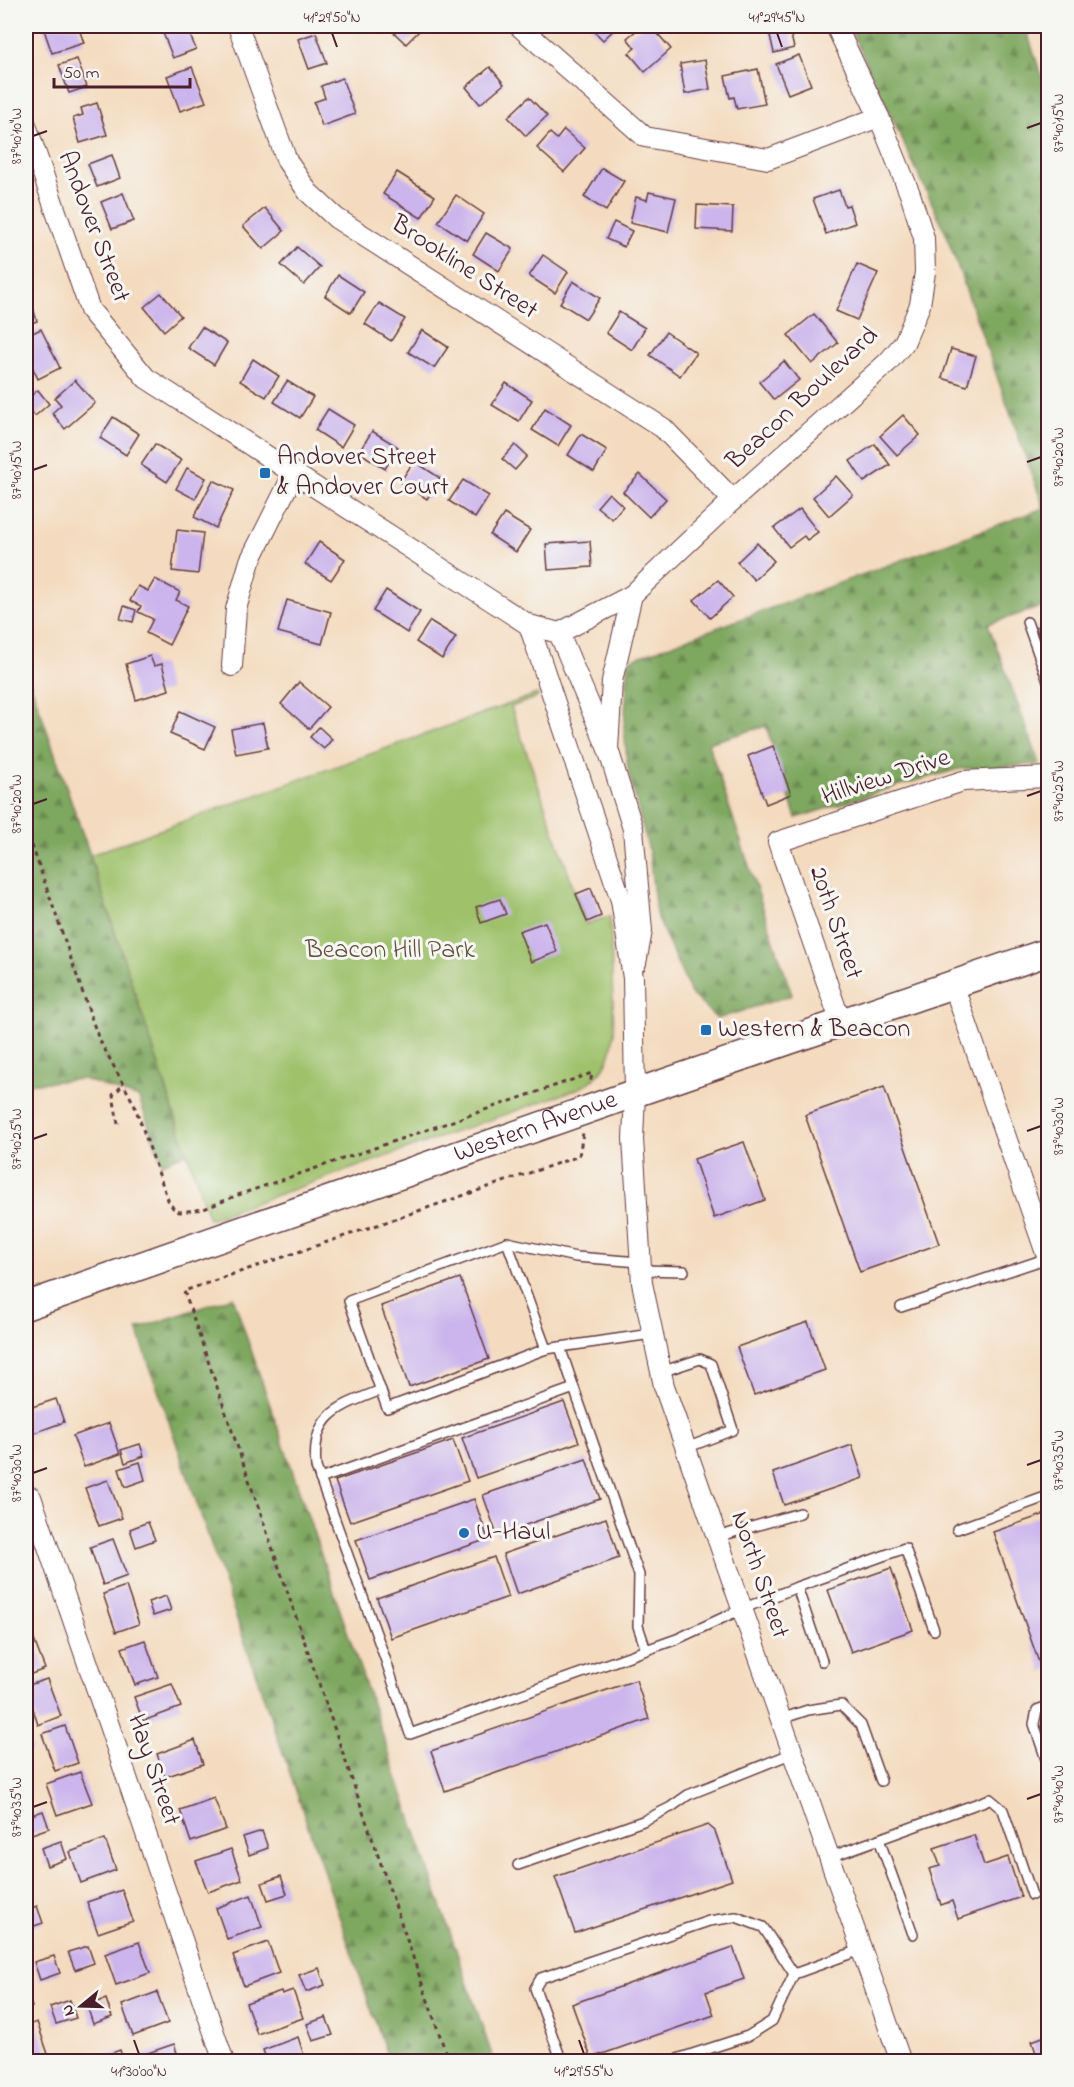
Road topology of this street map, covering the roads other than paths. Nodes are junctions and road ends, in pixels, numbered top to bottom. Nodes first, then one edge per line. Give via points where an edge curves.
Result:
1 (238, 26) edge
2 (519, 26) edge
3 (836, 26) edge
4 (879, 117) junction
5 (26, 124) edge
6 (294, 473) junction
7 (734, 500) junction
8 (632, 595) junction
9 (1027, 622) dead end
10 (529, 625) junction
11 (559, 633) junction
12 (232, 666) dead end
13 (1048, 681) edge
14 (608, 749) junction
15 (1048, 777) edge
16 (778, 842) joint
17 (1048, 952) edge
18 (633, 978) junction
19 (953, 984) junction
20 (841, 1023) junction
21 (635, 1093) junction
22 (507, 1242) junction
23 (1048, 1258) edge
24 (641, 1266) junction
25 (684, 1271) dead end
26 (26, 1306) edge
27 (901, 1307) dead end
28 (652, 1334) junction
29 (560, 1347) junction
30 (546, 1349) junction
31 (661, 1372) junction
32 (574, 1388) junction
33 (381, 1390) junction
34 (686, 1448) junction
35 (320, 1479) junction
36 (1048, 1496) edge
37 (28, 1498) edge
38 (800, 1513) dead end
39 (957, 1529) dead end
40 (717, 1537) junction
41 (796, 1587) junction
42 (742, 1609) junction
43 (934, 1630) dead end
44 (646, 1650) junction
45 (822, 1661) dead end
46 (1048, 1706) edge
47 (782, 1719) junction
48 (794, 1753) junction
49 (1048, 1765) edge
50 (881, 1781) dead end
51 (879, 1839) junction
52 (830, 1857) junction
53 (518, 1865) dead end
54 (1032, 1895) dead end
55 (914, 1934) dead end
56 (863, 1948) junction
57 (794, 1974) junction
58 (224, 2061) edge
59 (562, 2061) edge
60 (668, 2061) edge
61 (901, 2061) edge

1 - 7 street, Brookline Street via 287,161 322,206 663,428
2 - 4 street via 645,136 768,159
3 - 4 street, Beacon Boulevard
4 - 7 street, Beacon Boulevard via 924,238 925,272 920,305 904,343 888,362
5 - 6 street, Andover Street via 90,309 146,378
6 - 10 street, Andover Street
6 - 12 street via 249,561 236,609
7 - 8 street, Beacon Boulevard
8 - 11 street
8 - 14 street via 612,681
9 - 13 lane
10 - 11 street, Andover Street
10 - 18 street via 621,900
11 - 14 street
14 - 18 street via 633,829 642,931
15 - 16 street, Hillview Drive via 963,781
16 - 20 street, 20th Street
17 - 19 main road, Western Avenue
18 - 21 street
19 - 20 main road, Western Avenue
19 - 23 street
20 - 21 main road, Western Avenue
21 - 24 street, North Street via 633,1138
21 - 26 main road, Western Avenue
22 - 24 lane
22 - 30 lane
22 - 33 lane via 349,1301
23 - 27 lane
24 - 25 lane
24 - 28 street, North Street
28 - 29 lane
28 - 31 street, North Street
29 - 30 lane
29 - 32 lane
30 - 33 lane via 387,1408
31 - 34 street, North Street
31 - 34 lane via 700,1359 711,1364 733,1430
32 - 35 lane
32 - 44 lane via 639,1575 638,1626
33 - 35 lane via 346,1404 320,1428 314,1448
34 - 40 street, North Street
35 - 44 lane via 410,1734
36 - 39 lane
37 - 58 street, Hay Street
38 - 40 lane
40 - 42 street, North Street
41 - 42 lane
41 - 43 lane via 905,1548
41 - 45 lane
42 - 44 lane
42 - 47 street, North Street
46 - 49 lane via 1037,1710 1034,1724
47 - 48 street, North Street
47 - 50 lane via 841,1705 861,1725
48 - 52 street, North Street
48 - 53 lane via 688,1795 643,1821
51 - 52 lane
51 - 54 lane via 990,1799 1003,1810
51 - 55 lane
52 - 56 street, North Street
56 - 57 lane
56 - 61 street, North Street
57 - 59 lane via 763,1927 736,1917 709,1921 541,1978 535,1988
57 - 60 lane via 772,2021 748,2036

